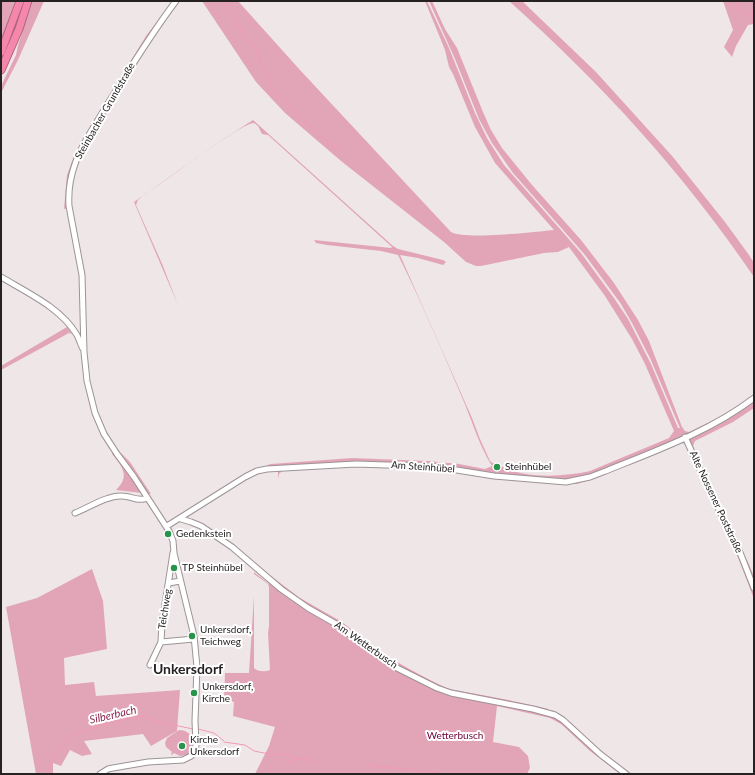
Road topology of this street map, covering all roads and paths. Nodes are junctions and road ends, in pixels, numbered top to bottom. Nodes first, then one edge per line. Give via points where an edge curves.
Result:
1 (20, 1) edge
2 (28, 1) edge
3 (176, 1) edge
4 (1, 52) edge
5 (1, 70) edge
6 (1, 278) edge
7 (84, 332) junction
8 (77, 335) junction
9 (84, 352) junction
10 (754, 398) edge
11 (685, 438) junction
12 (146, 495) junction
13 (75, 513) dead end
14 (181, 519) junction
15 (168, 526) junction
16 (174, 553) junction
17 (180, 581) junction
18 (169, 583) junction
19 (754, 588) edge
20 (194, 639) junction
21 (161, 642) junction
22 (150, 665) dead end
23 (100, 774) edge
24 (626, 774) edge

1 - 4 highway
2 - 5 highway
3 - 7 street, Steinbacher Grundstraße via 150,36 87,139 71,174 68,194 82,275
6 - 8 street via 55,311
7 - 8 street
7 - 9 street, Steinbacher Grundstraße
8 - 9 street
9 - 12 street via 87,381 95,413 107,439
10 - 11 street, Am Steinhübel via 729,416
11 - 14 street, Am Steinhübel via 590,478 566,482 417,466 356,464 267,469 245,477
11 - 19 street, Alte Nossener Poststraße via 739,550
12 - 13 street via 142,500 121,496 109,498
12 - 15 street
14 - 15 street, Am Steinhübel
14 - 24 street, Am Wetterbusch via 201,526 232,547 281,589 336,624 397,668 451,693 554,715
15 - 16 street
16 - 17 street
16 - 18 street, Teichweg
17 - 18 street
17 - 20 street
18 - 21 street, Teichweg
20 - 21 street, Teichweg
20 - 23 street via 197,667 195,749 191,756 176,761 138,763 108,769
21 - 22 street, Teichweg

